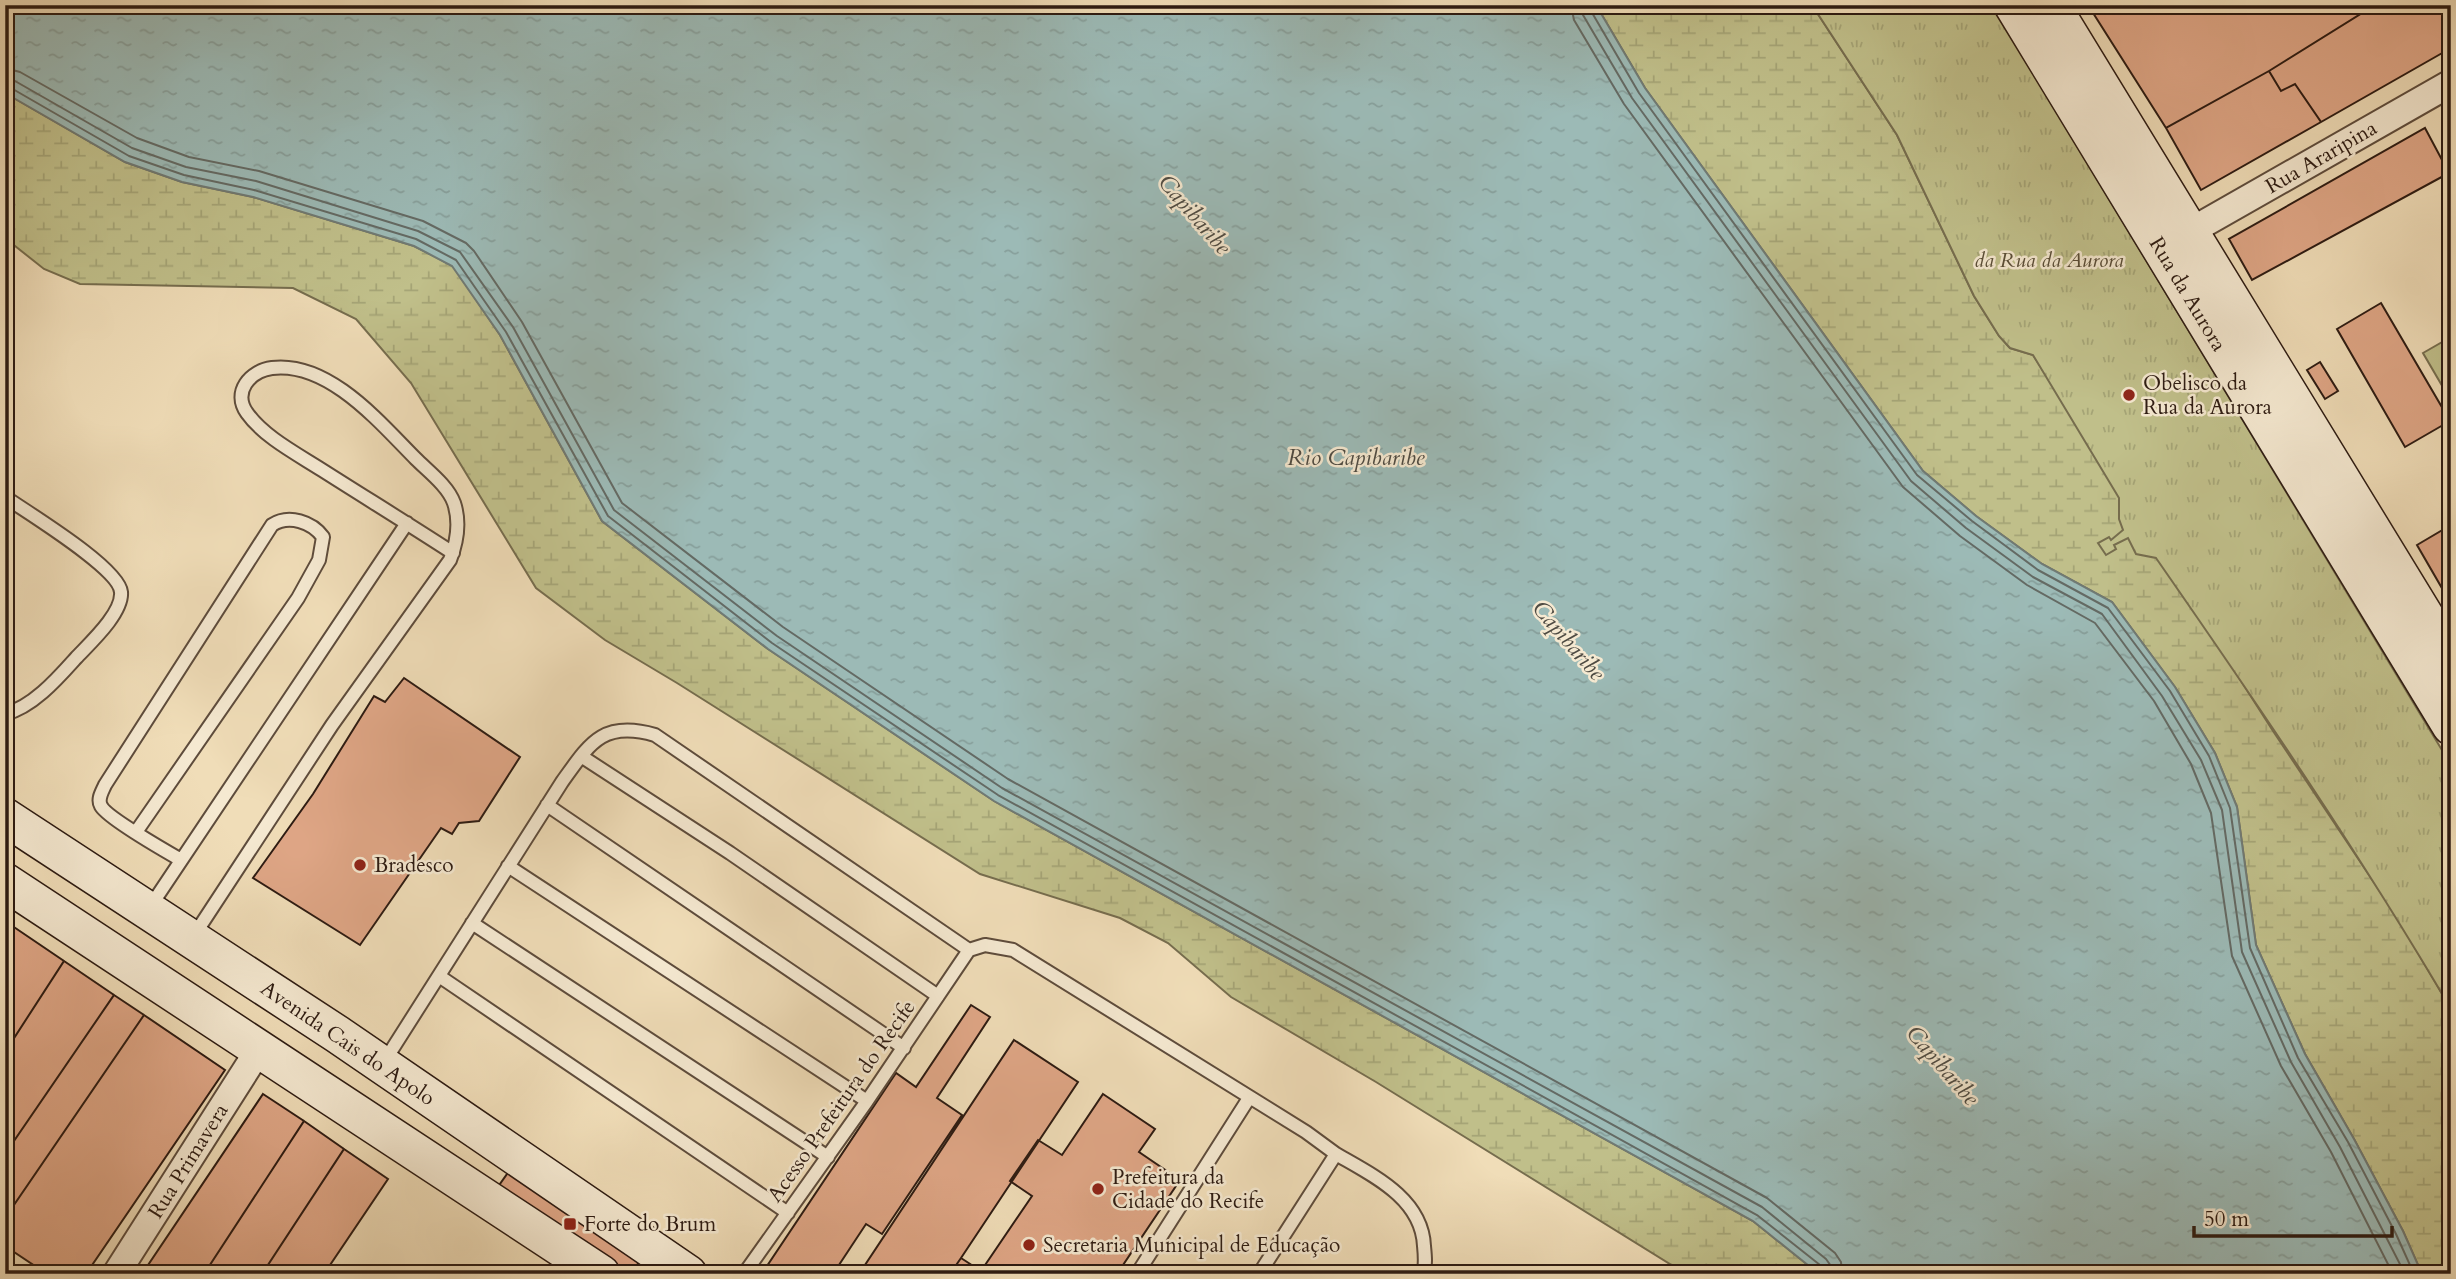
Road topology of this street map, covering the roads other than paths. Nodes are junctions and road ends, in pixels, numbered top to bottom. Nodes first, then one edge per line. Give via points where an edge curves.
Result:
1 (2013, 5) edge
2 (2051, 5) edge
3 (2451, 83) edge
4 (2191, 231) junction
5 (5, 498) edge
6 (407, 523) junction
7 (453, 553) junction
8 (2451, 659) edge
9 (5, 714) edge
10 (2451, 726) edge
11 (581, 756) junction
12 (547, 805) junction
13 (5, 817) edge
14 (136, 832) junction
15 (181, 860) junction
16 (508, 866) junction
17 (5, 882) edge
18 (148, 910) junction
19 (472, 923) junction
20 (192, 938) junction
21 (969, 950) junction
22 (439, 976) junction
23 (937, 996) junction
24 (260, 1048) junction
25 (904, 1048) junction
26 (382, 1065) junction
27 (1249, 1098) junction
28 (867, 1101) junction
29 (1336, 1154) junction
30 (828, 1157) junction
31 (788, 1213) junction
32 (116, 1274) edge
33 (601, 1274) edge
34 (688, 1274) edge
35 (744, 1274) edge
36 (1137, 1274) edge
37 (1259, 1274) edge
38 (1423, 1274) edge

1 - 10 main road, Rua da Aurora
2 - 4 main road, Rua da Aurora
3 - 4 street, Rua Araripina
4 - 8 main road, Rua da Aurora
5 - 9 lane via 97,560 121,592 118,607 104,628 66,669 31,701
6 - 7 lane
6 - 7 lane via 262,429 245,411 240,396 245,382 270,368 293,368 318,377 362,405 453,500 458,517
6 - 15 lane
7 - 20 lane via 332,725
11 - 12 lane
11 - 21 lane via 599,738 619,729 655,735
11 - 23 lane
12 - 16 lane
12 - 25 lane
13 - 18 main road, Avenida Cais do Apolo
14 - 14 lane via 100,805 105,785 272,525 280,520 306,523 323,537 319,561
14 - 15 lane
15 - 18 lane
16 - 19 lane
16 - 28 lane
17 - 24 main road
18 - 20 main road, Avenida Cais do Apolo
19 - 22 lane
19 - 30 lane
20 - 26 main road, Avenida Cais do Apolo
21 - 23 lane, Acesso Prefeitura do Recife
21 - 27 lane via 985,945 1013,950
22 - 26 lane
22 - 31 lane
23 - 25 lane, Acesso Prefeitura do Recife
24 - 32 street, Rua Primavera
24 - 33 main road
25 - 28 lane, Acesso Prefeitura do Recife
26 - 34 main road, Avenida Cais do Apolo
27 - 29 lane
27 - 36 lane
28 - 30 lane, Acesso Prefeitura do Recife
29 - 37 lane
29 - 38 lane via 1399,1194 1413,1210 1424,1236
30 - 31 lane, Acesso Prefeitura do Recife
31 - 35 lane, Acesso Prefeitura do Recife

